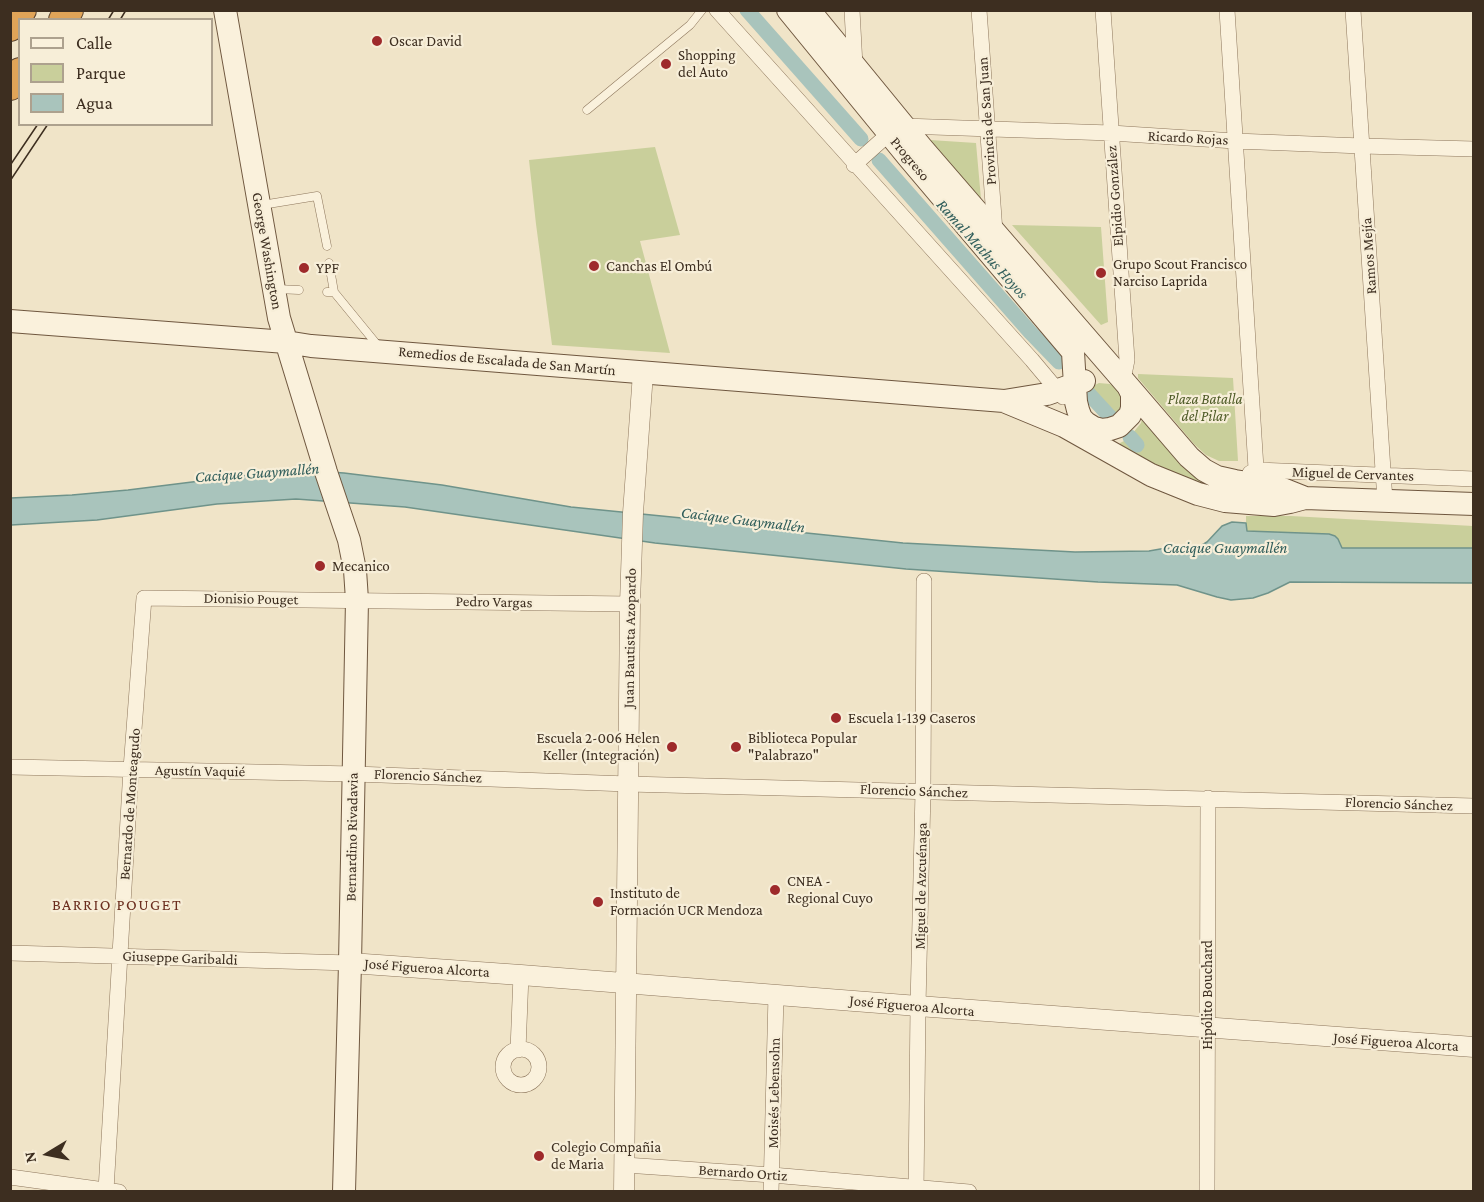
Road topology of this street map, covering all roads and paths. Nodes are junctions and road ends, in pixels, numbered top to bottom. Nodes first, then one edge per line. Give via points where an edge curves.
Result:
1 (225, 10) edge
2 (702, 10) edge
3 (717, 10) edge
4 (788, 10) edge
5 (808, 10) edge
6 (852, 10) edge
7 (979, 10) edge
8 (1102, 10) edge
9 (1227, 10) edge
10 (1353, 10) edge
11 (855, 66) junction
12 (18, 75) edge
13 (10, 88) edge
14 (587, 110) dead end
15 (987, 129) junction
16 (892, 133) junction
17 (1111, 134) junction
18 (1235, 141) junction
19 (1362, 146) junction
20 (1473, 148) edge
21 (854, 165) junction
22 (259, 205) junction
23 (995, 232) junction
24 (327, 246) dead end
25 (329, 263) dead end
26 (273, 289) junction
27 (299, 290) dead end
28 (10, 321) edge
29 (286, 342) junction
30 (382, 351) junction
31 (1032, 360) junction
32 (643, 373) junction
33 (1124, 381) junction
34 (1032, 398) junction
35 (1004, 401) junction
36 (1077, 406) junction
37 (1142, 470) junction
38 (1383, 475) junction
39 (1257, 477) junction
40 (1473, 479) edge
41 (331, 486) joint
42 (1181, 488) joint
43 (1305, 498) junction
44 (1385, 501) junction
45 (1473, 504) edge
46 (924, 581) dead end
47 (144, 598) joint
48 (357, 600) junction
49 (630, 604) junction
50 (10, 767) edge
51 (131, 769) junction
52 (354, 774) junction
53 (628, 784) junction
54 (923, 791) junction
55 (1208, 798) junction
56 (1473, 806) edge
57 (10, 953) edge
58 (120, 956) junction
59 (350, 963) junction
60 (521, 975) junction
61 (626, 983) junction
62 (776, 995) junction
63 (918, 1006) junction
64 (1207, 1028) junction
65 (1473, 1047) edge
66 (518, 1050) dead end
67 (625, 1165) junction
68 (772, 1175) junction
69 (10, 1177) edge
70 (916, 1189) edge
71 (112, 1191) edge
72 (344, 1191) edge
73 (624, 1191) edge
74 (771, 1191) edge
75 (969, 1191) edge
76 (1207, 1191) edge

1 - 22 main road, George Washington
2 - 14 lane via 690,25
3 - 21 street
4 - 16 main road, Progreso
5 - 11 main road, Progreso
6 - 11 street
7 - 15 street, Provincia de San Juan
8 - 17 street, Elpidio González
9 - 18 street
10 - 19 street, Ramos Mejía
11 - 16 main road, Progreso
12 - 13 highway
15 - 16 street, Ricardo Rojas
15 - 17 street, Ricardo Rojas
15 - 23 street, Provincia de San Juan
16 - 21 street
16 - 23 main road, Progreso
16 - 36 main road, Progreso via 1073,352
17 - 18 street, Ricardo Rojas
17 - 33 street, Elpidio González via 1127,360
18 - 19 street, Ricardo Rojas
18 - 39 street
19 - 20 street, Ricardo Rojas
19 - 38 street, Ramos Mejía
21 - 31 street
22 - 24 lane via 317,196
22 - 26 main road, George Washington
23 - 33 main road, Progreso
25 - 30 lane via 331,292
26 - 27 lane
26 - 29 main road, George Washington
28 - 29 main road, Remedios de Escalada de San Martín
29 - 30 main road, Remedios de Escalada de San Martín
29 - 41 main road, George Washington
30 - 32 main road, Remedios de Escalada de San Martín
31 - 34 street via 1040,386
31 - 36 street
32 - 35 main road, Remedios de Escalada de San Martín
32 - 49 street, Juan Bautista Azopardo
33 - 36 main road via 1104,372 1096,374
33 - 36 main road via 1133,401 1130,415 1119,426 1102,430
33 - 39 main road, Miguel de Cervantes via 1199,466 1217,477 1235,481
34 - 35 main road, Remedios de Escalada de San Martín
34 - 36 main road, Remedios de Escalada de San Martín
35 - 36 main road, Remedios de Escalada de San Martín
36 - 37 main road, Remedios de Escalada de San Martín
36 - 37 main road via 1108,444
37 - 42 main road, Remedios de Escalada de San Martín
38 - 39 street, Miguel de Cervantes
38 - 40 street, Miguel de Cervantes
38 - 44 street, Ramos Mejía
39 - 43 main road, Miguel de Cervantes
41 - 48 main road, Bernardino Rivadavia via 352,555
42 - 43 main road, Miguel de Cervantes via 1211,498 1274,505
43 - 44 main road, Miguel de Cervantes
44 - 45 main road, Miguel de Cervantes
46 - 54 street, Miguel de Azcuénaga
47 - 48 street, Dionisio Pouget
47 - 51 street, Bernardo de Monteagudo
48 - 49 street, Pedro Vargas
48 - 52 main road, Bernardino Rivadavia
49 - 53 street, Juan Bautista Azopardo
50 - 51 street, Agustín Vaquié
51 - 52 street, Agustín Vaquié
51 - 58 street, Bernardo de Monteagudo
52 - 53 street, Florencio Sánchez
52 - 59 main road, Bernardino Rivadavia
53 - 54 street, Florencio Sánchez
53 - 61 street, Juan Bautista Azopardo
54 - 55 street, Florencio Sánchez
54 - 63 street, Miguel de Azcuénaga
55 - 56 street, Florencio Sánchez
55 - 64 street, Hipólito Bouchard
57 - 58 street, Giuseppe Garibaldi
58 - 59 street, Giuseppe Garibaldi
58 - 71 street, Bernardo de Monteagudo
59 - 60 street, José Figueroa Alcorta
59 - 72 main road, Bernardino Rivadavia
60 - 61 street, José Figueroa Alcorta
60 - 66 street
61 - 62 street, José Figueroa Alcorta
61 - 67 street, Juan Bautista Azopardo
62 - 63 street, José Figueroa Alcorta
62 - 68 street, Moisés Lebensohn
63 - 64 street, José Figueroa Alcorta
63 - 70 street, Miguel de Azcuénaga
64 - 65 street, José Figueroa Alcorta
64 - 76 street, Hipólito Bouchard
67 - 68 street, Bernardo Ortiz
67 - 73 street, Juan Bautista Azopardo
68 - 70 street, Bernardo Ortiz
68 - 74 street, Moisés Lebensohn
69 - 71 street
70 - 75 street, Bernardo Ortiz

